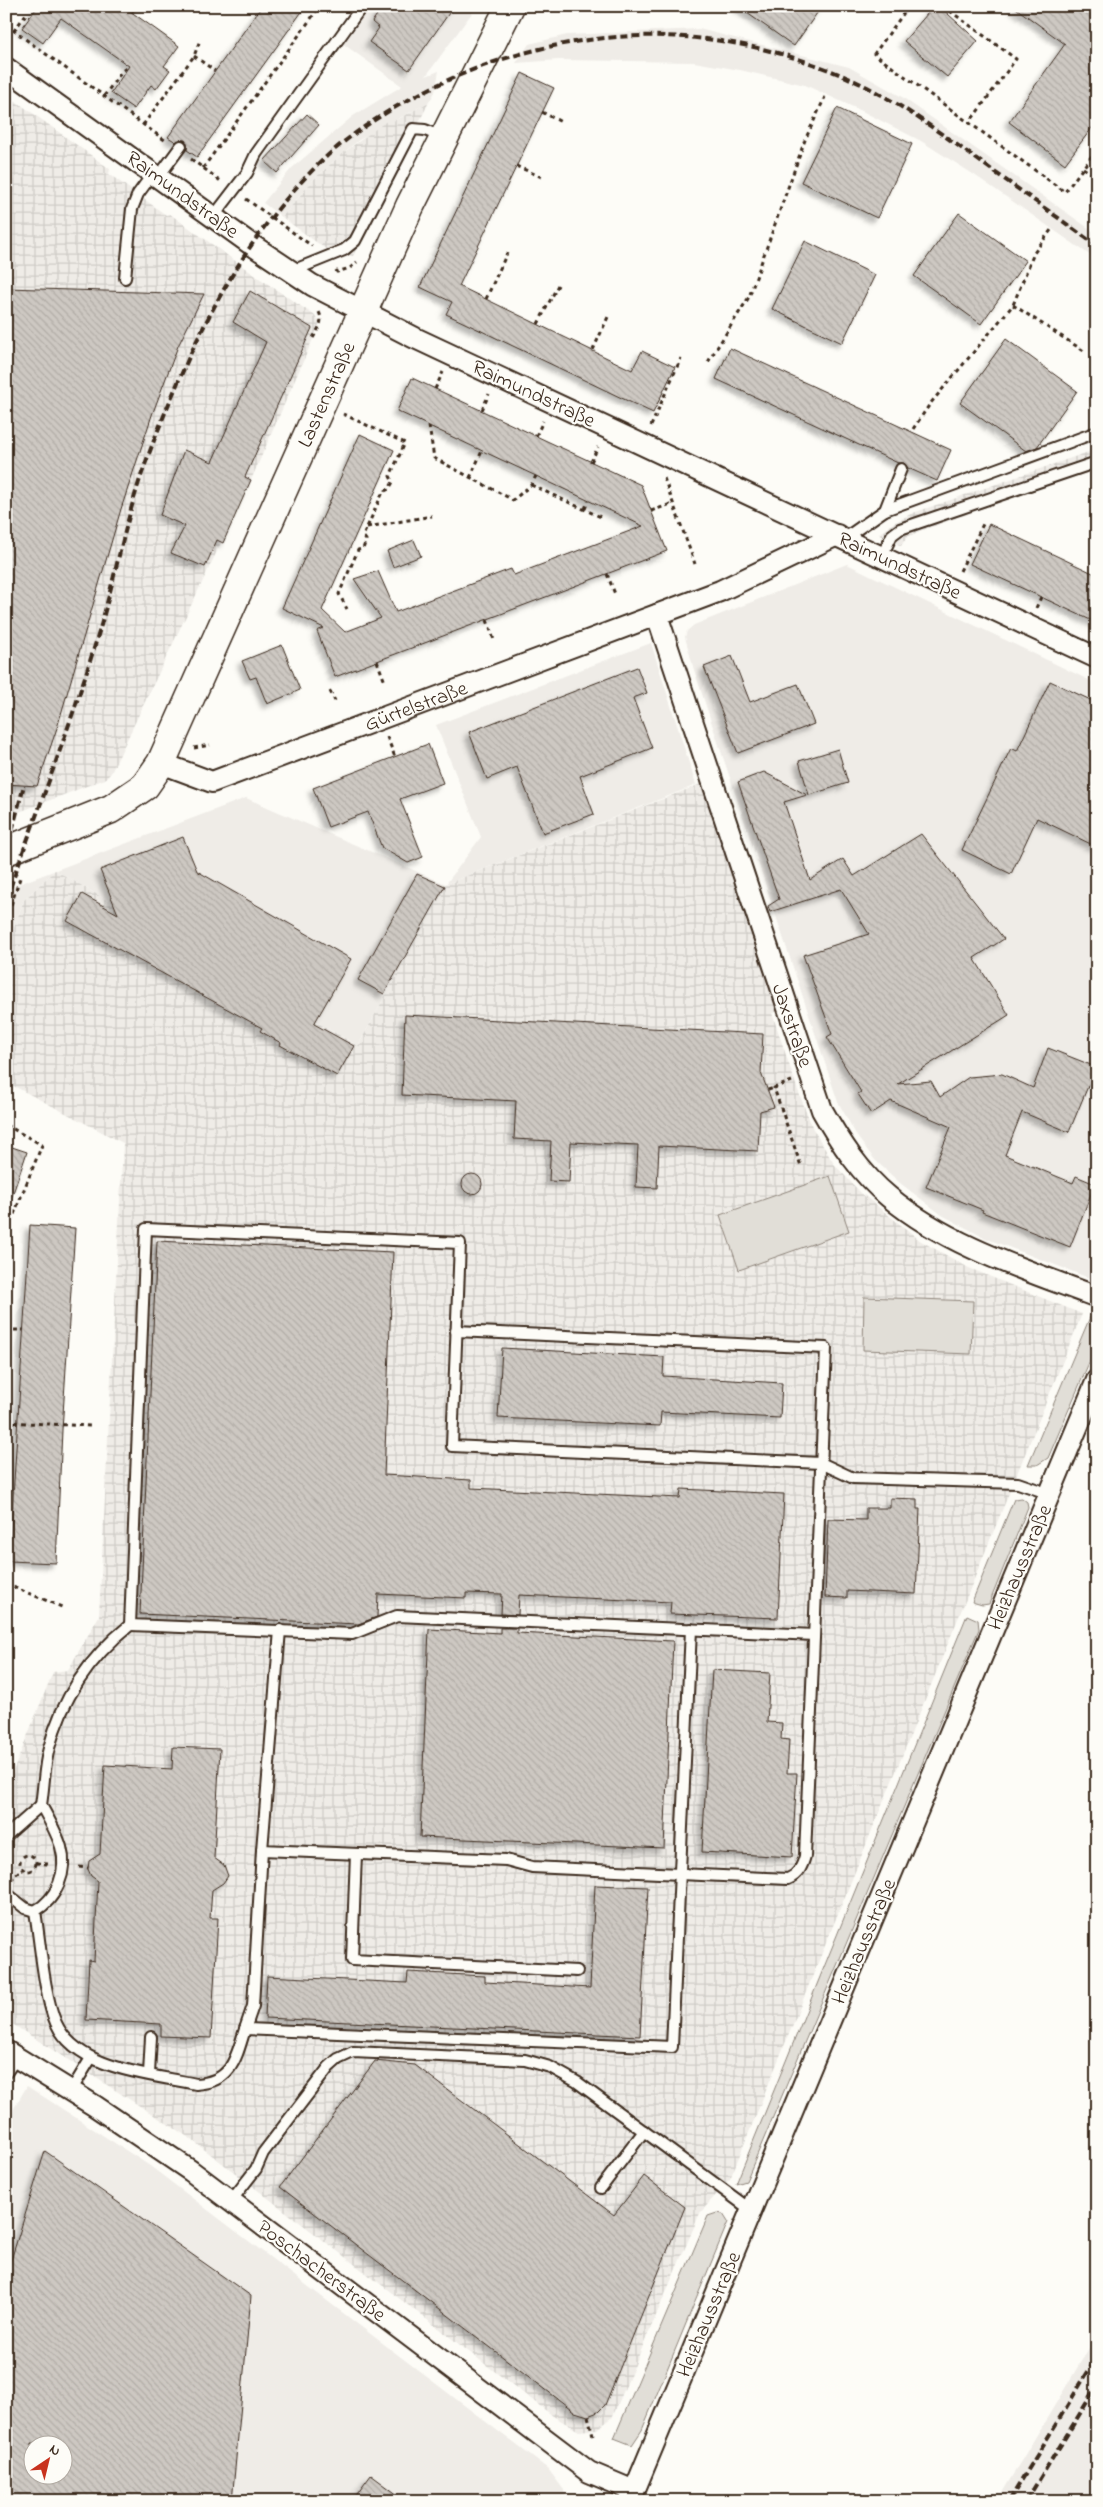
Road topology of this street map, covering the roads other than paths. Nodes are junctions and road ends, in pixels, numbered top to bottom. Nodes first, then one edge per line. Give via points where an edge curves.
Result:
1 (362, 6) edge
2 (529, 6) edge
3 (504, 17) edge
4 (6, 68) edge
5 (444, 138) junction
6 (182, 146) dead end
7 (156, 174) junction
8 (214, 216) junction
9 (292, 271) junction
10 (125, 278) dead end
11 (364, 312) junction
12 (1097, 432) edge
13 (1097, 462) edge
14 (901, 469) dead end
15 (885, 510) junction
16 (841, 537) junction
17 (882, 556) junction
18 (657, 615) junction
19 (1097, 658) edge
20 (162, 763) junction
21 (6, 852) edge
22 (1097, 1297) edge
23 (456, 1331) junction
24 (1097, 1380) edge
25 (821, 1463) junction
26 (1050, 1494) junction
27 (130, 1625) junction
28 (691, 1629) junction
29 (280, 1630) junction
30 (814, 1635) junction
31 (42, 1805) junction
32 (6, 1836) edge
33 (262, 1850) junction
34 (356, 1854) junction
35 (681, 1874) junction
36 (6, 1893) edge
37 (35, 1911) junction
38 (576, 1971) dead end
39 (245, 2029) junction
40 (151, 2037) dead end
41 (91, 2058) junction
42 (10, 2060) edge
43 (149, 2074) junction
44 (70, 2091) junction
45 (644, 2130) junction
46 (601, 2188) dead end
47 (231, 2201) junction
48 (751, 2210) junction
49 (632, 2496) edge

1 - 8 lane
2 - 3 main road, Lastenstraße
3 - 5 main road, Lastenstraße
4 - 7 street, Raimundstraße
5 - 9 lane via 413,129 354,241 344,250
5 - 11 main road, Lastenstraße
6 - 7 lane
7 - 8 street, Raimundstraße
7 - 10 lane via 138,194 132,209
8 - 9 street, Raimundstraße
9 - 11 street, Raimundstraße
11 - 16 street, Raimundstraße
11 - 20 main road, Lastenstraße
12 - 15 lane
13 - 17 lane via 900,529 892,535
14 - 15 lane
15 - 16 lane
16 - 17 street, Raimundstraße
16 - 18 street, Gürtelstraße
17 - 19 street, Raimundstraße
18 - 20 street, Gürtelstraße via 212,782
18 - 22 street, Jaxstraße via 822,1110 840,1142 863,1172 889,1197 933,1228 978,1251
20 - 21 main road via 145,786 111,809
23 - 25 lane via 452,1446
23 - 25 lane via 826,1348
23 - 27 lane via 460,1243 146,1229
24 - 26 street, Heizhausstraße
25 - 26 lane via 853,1478 1018,1483
25 - 30 lane
26 - 48 street, Heizhausstraße
27 - 29 lane
27 - 31 lane via 95,1656 70,1695 49,1749
28 - 29 lane via 398,1616 352,1634
28 - 30 lane
28 - 35 lane
29 - 33 lane
30 - 35 lane via 805,1856 800,1869 788,1879
31 - 32 lane
31 - 37 lane via 61,1848 63,1866 60,1883 51,1899
33 - 34 lane
33 - 39 lane via 253,2006
34 - 35 lane via 506,1860 532,1867
34 - 38 lane via 352,1960
35 - 39 lane via 672,2047
36 - 37 lane via 25,1908
37 - 41 lane via 56,2023 75,2048
39 - 43 lane via 233,2064 208,2084
40 - 43 lane
41 - 43 lane
41 - 44 lane
42 - 44 street, Poschacherstraße
44 - 47 street, Poschacherstraße via 151,2143
45 - 46 lane
45 - 47 lane via 577,2082 533,2062 353,2052 329,2067 263,2153 256,2169
45 - 48 lane
47 - 49 street, Poschacherstraße via 589,2472
48 - 49 street, Heizhausstraße

